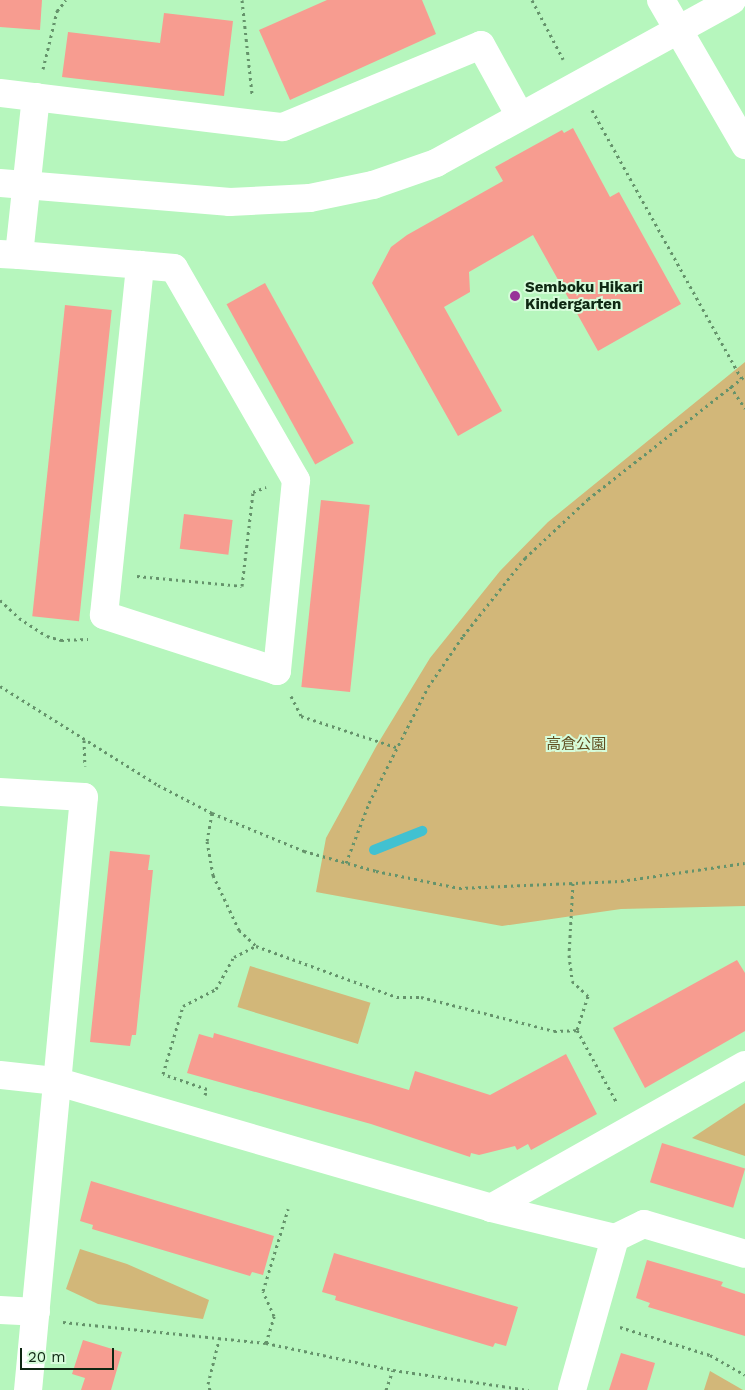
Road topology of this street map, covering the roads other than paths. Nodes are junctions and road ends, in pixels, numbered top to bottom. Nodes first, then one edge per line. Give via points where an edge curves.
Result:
1 (661, 0) edge
2 (732, 0) edge
3 (678, 31) junction
4 (0, 93) edge
5 (36, 96) junction
6 (520, 116) junction
7 (745, 145) edge
8 (13, 184) edge
9 (9, 254) edge
10 (140, 265) junction
11 (0, 792) edge
12 (745, 1065) edge
13 (0, 1075) edge
14 (55, 1081) junction
15 (491, 1208) junction
16 (614, 1238) junction
17 (745, 1254) edge
18 (0, 1310) edge
19 (35, 1315) junction
20 (28, 1390) edge
21 (572, 1390) edge

1 - 3 street
2 - 3 street
3 - 6 street
3 - 7 street
4 - 5 street
5 - 6 street via 283,128 481,45
5 - 8 street
6 - 8 street via 436,163 373,185 310,198 230,202
8 - 9 street
9 - 10 street
10 - 10 street via 104,615 277,671 296,480 174,268
11 - 14 street via 84,797
12 - 15 street
13 - 14 street
14 - 15 street
14 - 19 street
15 - 16 street
16 - 17 street via 644,1224
16 - 21 street
18 - 19 street
19 - 20 street

